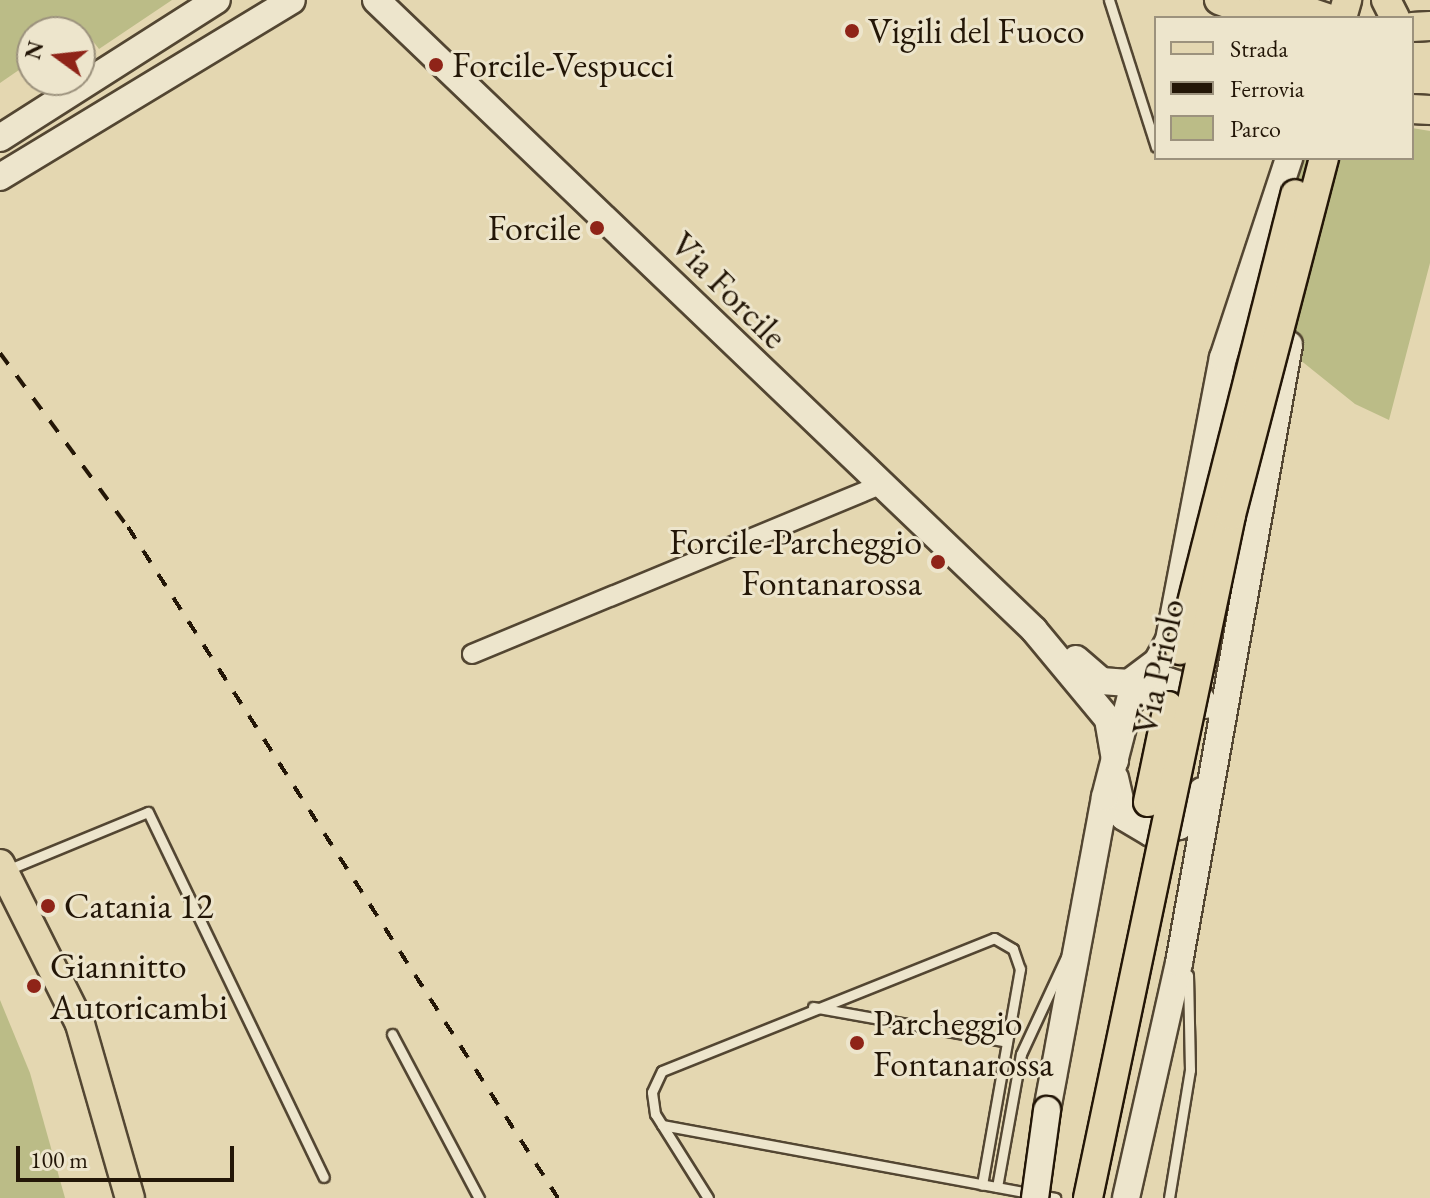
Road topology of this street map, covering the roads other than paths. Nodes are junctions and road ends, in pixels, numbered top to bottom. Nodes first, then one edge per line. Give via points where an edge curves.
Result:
1 (217, 0) edge
2 (231, 0) edge
3 (292, 0) edge
4 (376, 0) edge
5 (1109, 0) edge
6 (1219, 0) edge
7 (1274, 0) edge
8 (1338, 10) edge
9 (1263, 16) edge
10 (248, 26) junction
11 (1153, 130) edge
12 (8, 134) edge
13 (1288, 160) edge
14 (1304, 160) edge
15 (1326, 160) edge
16 (1327, 160) edge
17 (30, 162) junction
18 (0, 177) edge
19 (879, 485) junction
20 (1034, 630) junction
21 (472, 654) dead end
22 (1135, 691) junction
23 (1114, 763) junction
24 (1210, 773) junction
25 (1197, 864) junction
26 (2, 868) edge
27 (1077, 936) junction
28 (812, 1007) junction
29 (392, 1034) dead end
30 (1007, 1042) junction
31 (662, 1125) junction
32 (324, 1177) dead end
33 (982, 1185) junction
34 (997, 1187) junction
35 (1023, 1196) edge
36 (130, 1198) edge
37 (479, 1198) edge
38 (708, 1198) edge
39 (1055, 1198) edge
40 (1070, 1198) edge
41 (1088, 1198) edge
42 (1126, 1198) edge
43 (1169, 1198) edge

1 - 12 street
2 - 10 street
3 - 10 street
4 - 19 street, Via Forcile
5 - 11 lane
6 - 9 main road
7 - 8 main road
10 - 17 street
12 - 17 street via 11,146
13 - 22 street via 1223,358 1202,495 1169,640
14 - 40 main road, Via Priolo, bridge via 1203,549
15 - 41 main road, Via Priolo, bridge via 1231,515
16 - 24 street
17 - 18 street
19 - 20 street, Via Forcile
19 - 21 street
20 - 22 street via 1101,681
20 - 23 street via 1100,706
22 - 23 street
22 - 24 street via 1168,681 1195,690 1210,720
23 - 24 street via 1124,817 1151,833 1188,818
23 - 27 street
24 - 25 street
25 - 42 street via 1145,1131
25 - 43 lane via 1206,878 1187,984 1190,1070
26 - 32 lane via 148,812
26 - 36 main road via 90,1049
27 - 34 lane via 1021,1054
27 - 35 street, bridge via 1047,1110
28 - 30 lane
28 - 30 lane via 994,938 1019,958
28 - 31 lane via 662,1071 651,1103
29 - 37 lane
30 - 33 lane
31 - 33 lane
31 - 38 lane
33 - 34 lane
34 - 35 lane
35 - 39 lane

